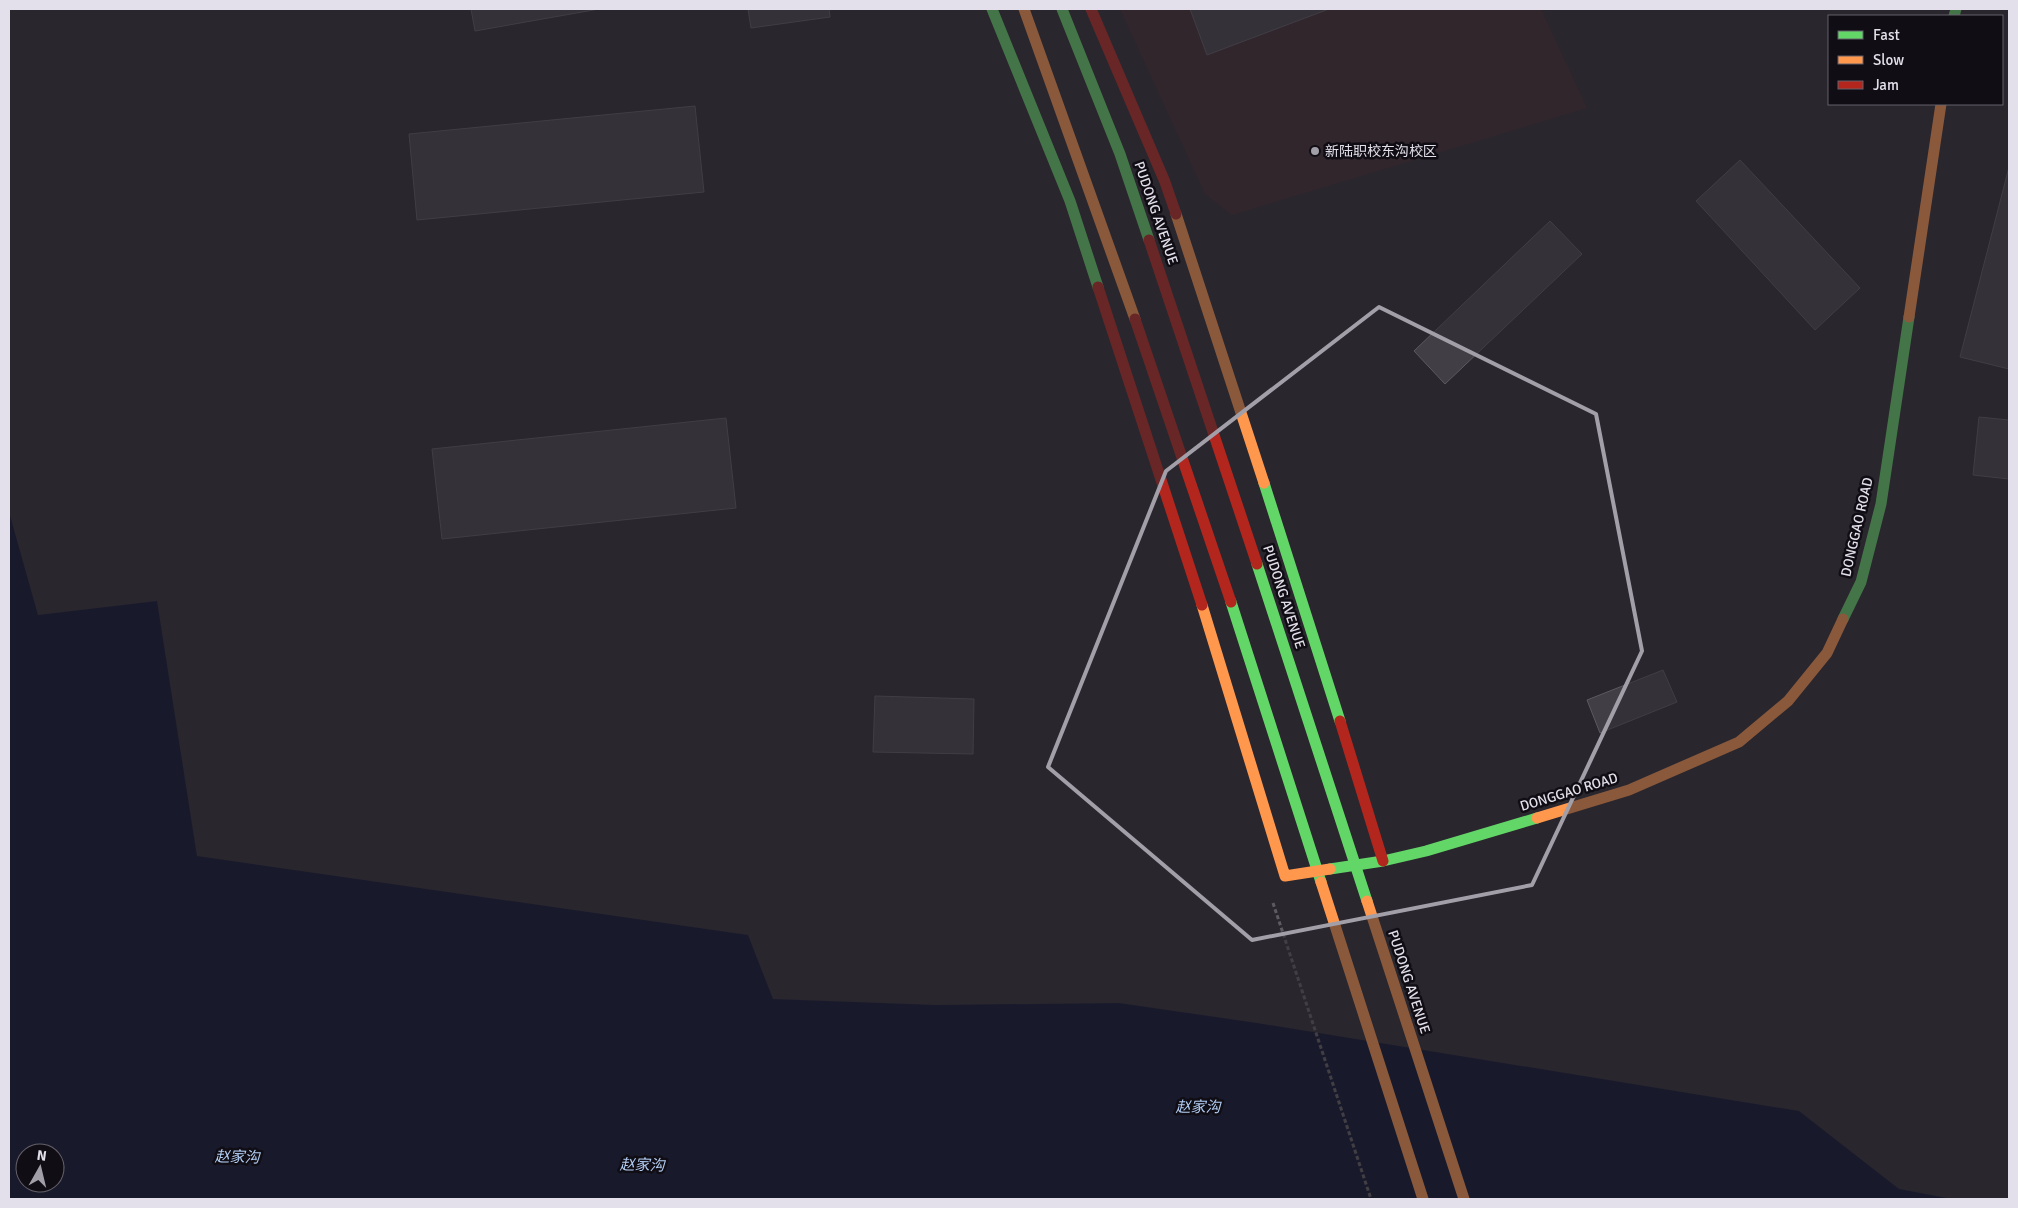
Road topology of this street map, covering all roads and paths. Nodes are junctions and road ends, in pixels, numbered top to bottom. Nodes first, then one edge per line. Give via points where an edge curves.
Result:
1 (992, 9) edge
2 (1024, 9) edge
3 (1062, 9) edge
4 (1091, 9) edge
5 (1941, 105) edge
6 (1383, 861) junction
7 (1272, 898) dead end
8 (1371, 1199) edge
9 (1423, 1199) edge
10 (1464, 1199) edge

1 - 6 street, DONGGAO ROAD via 1070,201 1212,635 1284,876
2 - 9 street via 1084,168 1211,542
3 - 10 street, PUDONG AVENUE via 1120,154
4 - 6 street via 1165,182 1298,587
5 - 6 street, DONGGAO ROAD via 1880,504 1861,582 1827,653 1788,701 1739,742 1630,790
7 - 8 path

